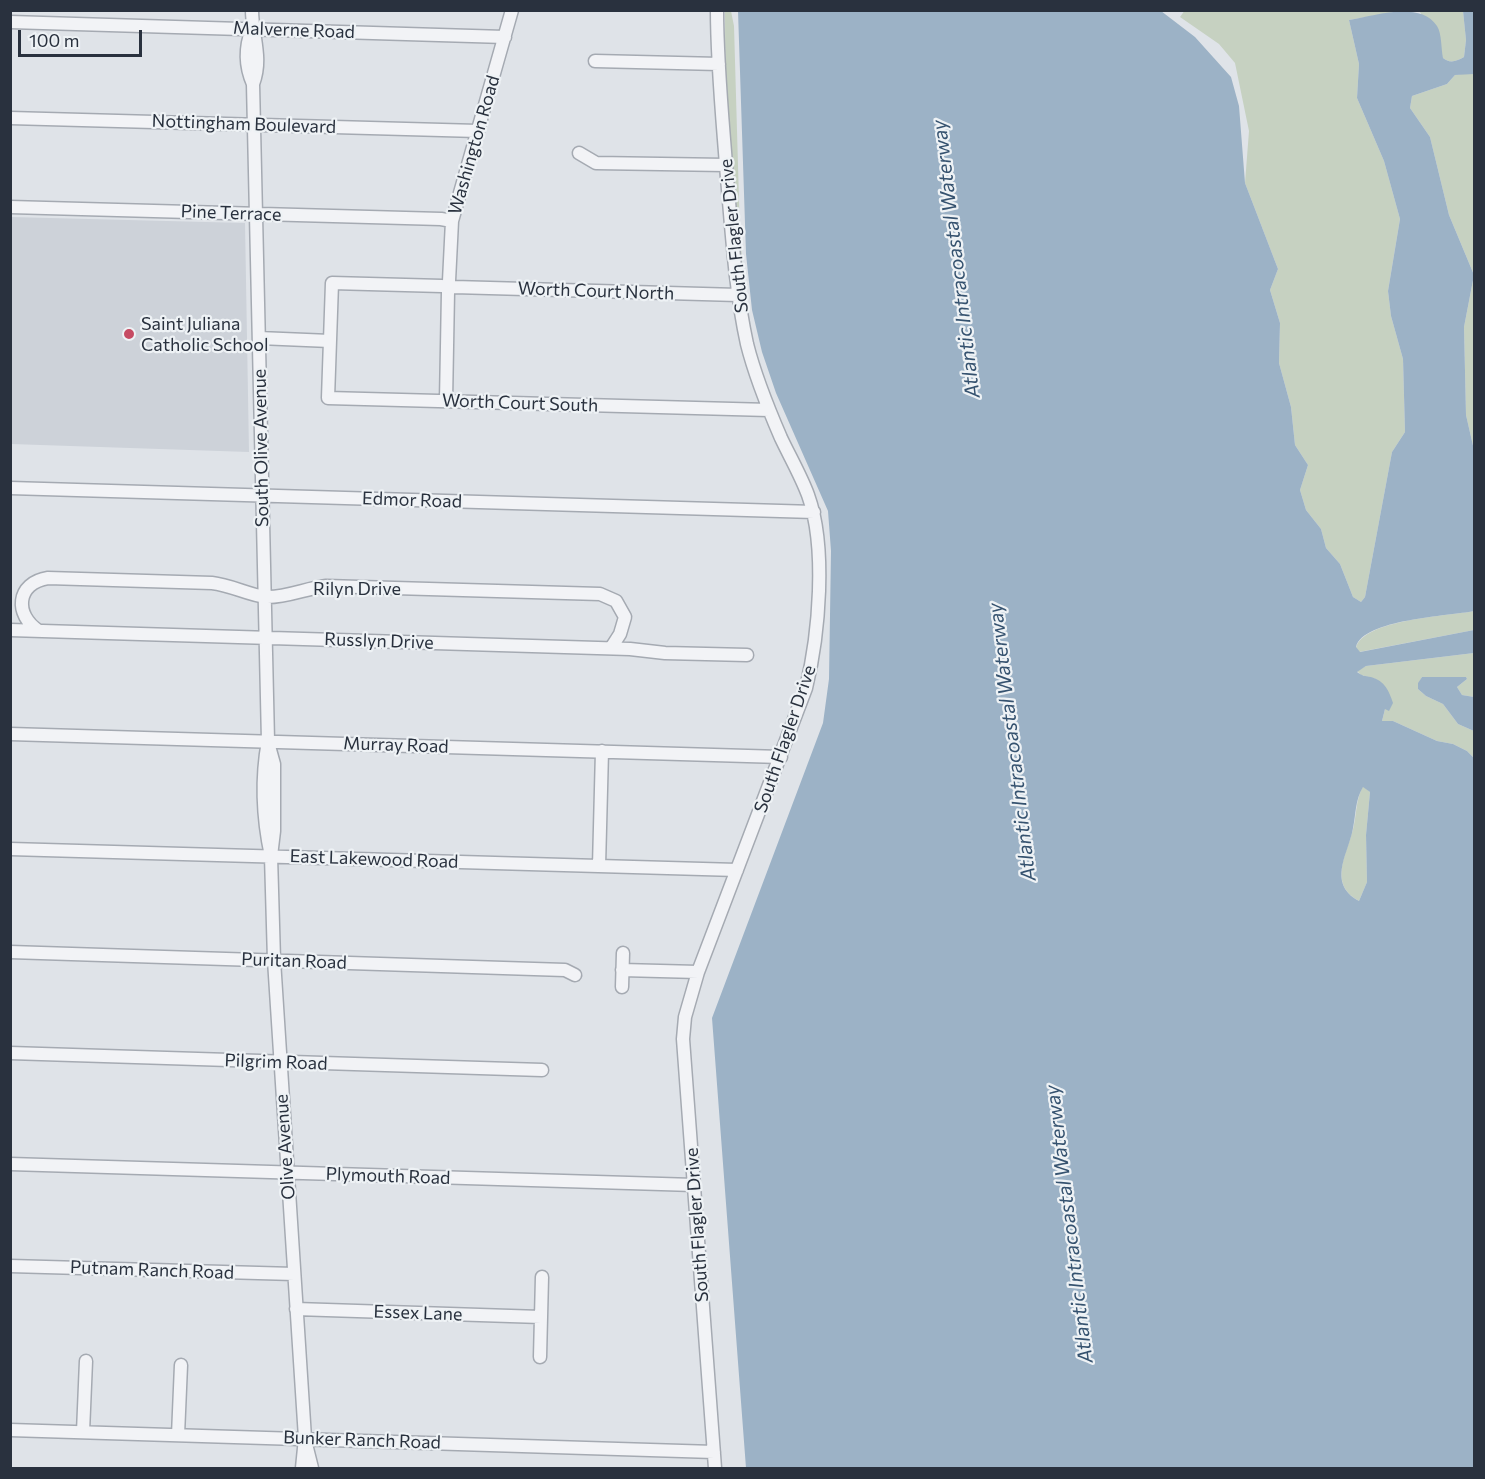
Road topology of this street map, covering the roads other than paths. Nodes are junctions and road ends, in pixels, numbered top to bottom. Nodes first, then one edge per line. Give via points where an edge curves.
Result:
1 (252, 10) edge
2 (513, 10) edge
3 (717, 10) edge
4 (10, 22) edge
5 (252, 29) junction
6 (505, 37) junction
7 (595, 61) dead end
8 (719, 64) junction
9 (10, 118) edge
10 (255, 124) junction
11 (478, 131) junction
12 (579, 153) dead end
13 (726, 165) junction
14 (10, 207) edge
15 (256, 214) junction
16 (452, 221) junction
17 (448, 287) junction
18 (738, 295) junction
19 (259, 338) junction
20 (330, 341) junction
21 (446, 401) junction
22 (769, 411) junction
23 (10, 488) edge
24 (262, 495) junction
25 (814, 512) junction
26 (265, 597) junction
27 (10, 630) edge
28 (39, 632) junction
29 (266, 638) junction
30 (611, 648) junction
31 (747, 655) dead end
32 (10, 734) edge
33 (268, 741) junction
34 (602, 752) junction
35 (781, 757) junction
36 (10, 849) edge
37 (271, 856) junction
38 (599, 866) junction
39 (737, 870) junction
40 (10, 952) edge
41 (623, 954) dead end
42 (274, 960) junction
43 (622, 970) junction
44 (698, 972) junction
45 (575, 975) dead end
46 (622, 987) dead end
47 (10, 1053) edge
48 (280, 1062) junction
49 (542, 1070) dead end
50 (10, 1164) edge
51 (287, 1173) junction
52 (694, 1185) junction
53 (10, 1266) edge
54 (294, 1274) junction
55 (542, 1277) dead end
56 (296, 1309) junction
57 (541, 1317) junction
58 (540, 1357) dead end
59 (86, 1361) dead end
60 (181, 1365) dead end
61 (10, 1430) edge
62 (83, 1432) junction
63 (178, 1435) junction
64 (305, 1438) junction
65 (714, 1452) junction
66 (302, 1468) edge
67 (312, 1468) edge
68 (715, 1468) edge

1 - 5 street, South Olive Avenue
2 - 6 street, Washington Road
3 - 8 street, South Flagler Drive
4 - 5 street, Malverne Road
5 - 6 street, Malverne Road
5 - 10 street, South Olive Avenue via 247,42
6 - 11 street, Washington Road
7 - 8 street
8 - 13 street, South Flagler Drive
9 - 10 street, Nottingham Boulevard
10 - 11 street, Nottingham Boulevard
10 - 15 street, South Olive Avenue
11 - 16 street, Washington Road
12 - 13 street via 596,164
13 - 18 street, South Flagler Drive
14 - 15 street, Pine Terrace
15 - 16 street, Pine Terrace
15 - 19 street, South Olive Avenue
16 - 17 street, Washington Road
17 - 18 street, Worth Court North
17 - 20 street, Worth Court North via 332,284
17 - 21 street, Washington Road
18 - 22 street, South Flagler Drive via 748,348
19 - 20 street
19 - 24 street, South Olive Avenue
20 - 21 street, Worth Court South via 328,398
21 - 22 street, Worth Court South
22 - 25 street, South Flagler Drive
23 - 24 street, Edmor Road
24 - 25 street, Edmor Road
24 - 26 street, South Olive Avenue
25 - 35 street, South Flagler Drive via 818,546 815,642 806,688
26 - 28 street, Rilyn Drive via 212,583 42,579 27,590 22,602 26,620
26 - 29 street, South Olive Avenue
26 - 30 street, Rilyn Drive via 326,586 600,594 616,601 625,617
27 - 28 street, Russlyn Drive
28 - 29 street, Russlyn Drive
29 - 30 street, Russlyn Drive
29 - 33 street, South Olive Avenue
30 - 31 street, Russlyn Drive
32 - 33 street, Murray Road
33 - 34 street, Murray Road
33 - 37 street, Olive Avenue via 274,764
34 - 35 street, Murray Road
34 - 38 street
35 - 39 street, South Flagler Drive
36 - 37 street, East Lakewood Road
37 - 38 street, East Lakewood Road
37 - 42 street, Olive Avenue
38 - 39 street, East Lakewood Road
39 - 44 street, South Flagler Drive
40 - 42 street, Puritan Road
41 - 43 street
42 - 45 street, Puritan Road via 566,970
42 - 48 street, Olive Avenue
43 - 44 street
43 - 46 street
44 - 52 street, South Flagler Drive via 683,1039
47 - 48 street, Pilgrim Road
48 - 49 street, Pilgrim Road
48 - 51 street, Olive Avenue
50 - 51 street, Plymouth Road
51 - 52 street, Plymouth Road
51 - 54 street, Olive Avenue
52 - 65 street, South Flagler Drive
53 - 54 street, Putnam Ranch Road
54 - 56 street, Olive Avenue
55 - 57 street
56 - 57 street, Essex Lane
56 - 64 street, Olive Avenue
57 - 58 street
59 - 62 street
60 - 63 street
61 - 62 street, Bunker Ranch Road
62 - 63 street, Bunker Ranch Road
63 - 64 street, Bunker Ranch Road
64 - 65 street, Bunker Ranch Road
64 - 66 street, Olive Avenue
64 - 67 street, Olive Avenue
65 - 68 street, South Flagler Drive

